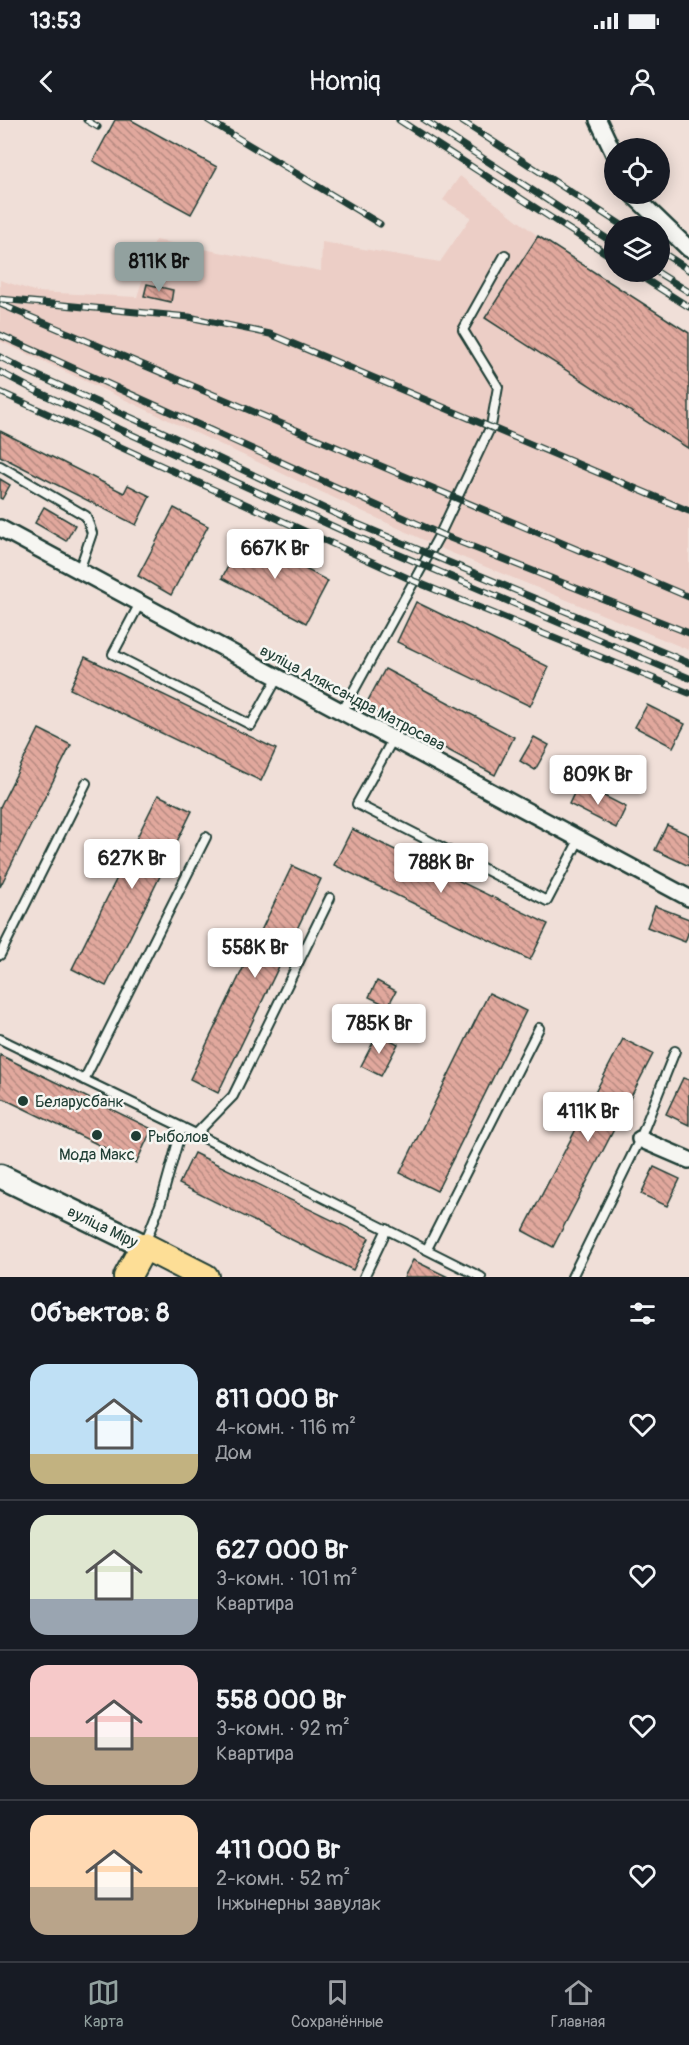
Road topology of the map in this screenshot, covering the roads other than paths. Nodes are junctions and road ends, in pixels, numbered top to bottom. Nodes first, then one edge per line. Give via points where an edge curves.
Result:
1 (598, 120) edge
2 (606, 138) edge
3 (642, 204) edge
4 (689, 249) edge
5 (505, 255) dead end
6 (0, 466) edge
7 (0, 528) edge
8 (79, 571) junction
9 (140, 603) junction
10 (278, 677) junction
11 (342, 712) junction
12 (393, 739) junction
13 (86, 783) dead end
14 (206, 837) dead end
15 (579, 840) junction
16 (330, 898) dead end
17 (689, 898) edge
18 (0, 955) edge
19 (539, 1028) dead end
20 (0, 1039) edge
21 (675, 1051) dead end
22 (84, 1080) junction
23 (182, 1127) junction
24 (196, 1134) junction
25 (640, 1139) junction
26 (689, 1161) edge
27 (0, 1176) edge
28 (387, 1229) junction
29 (144, 1246) junction
30 (427, 1249) junction
31 (127, 1277) edge
32 (205, 1277) edge
33 (364, 1277) edge
34 (482, 1277) edge
35 (572, 1277) edge

1 - 2 street
3 - 4 street
5 - 11 lane via 463,330 498,387 491,426 440,534
6 - 8 lane via 86,516 92,533
7 - 8 street, вуліца Аляксандра Матросава
8 - 9 street, вуліца Аляксандра Матросава
9 - 10 street, вуліца Аляксандра Матросава
9 - 10 lane via 113,654 252,725
10 - 11 street, вуліца Аляксандра Матросава
11 - 12 street, вуліца Аляксандра Матросава
12 - 15 street, вуліца Аляксандра Матросава
12 - 15 lane via 357,804 547,901
13 - 18 lane
14 - 22 lane
15 - 17 street, вуліца Аляксандра Матросава
16 - 24 lane via 233,1096
19 - 30 lane
20 - 22 lane
21 - 25 lane
22 - 23 lane
23 - 24 lane
23 - 29 lane
24 - 28 lane
25 - 26 street
25 - 35 lane
27 - 29 street, вуліца Міру
28 - 30 lane
28 - 33 lane
29 - 31 main road
29 - 32 main road, вуліца Міру
30 - 34 lane

